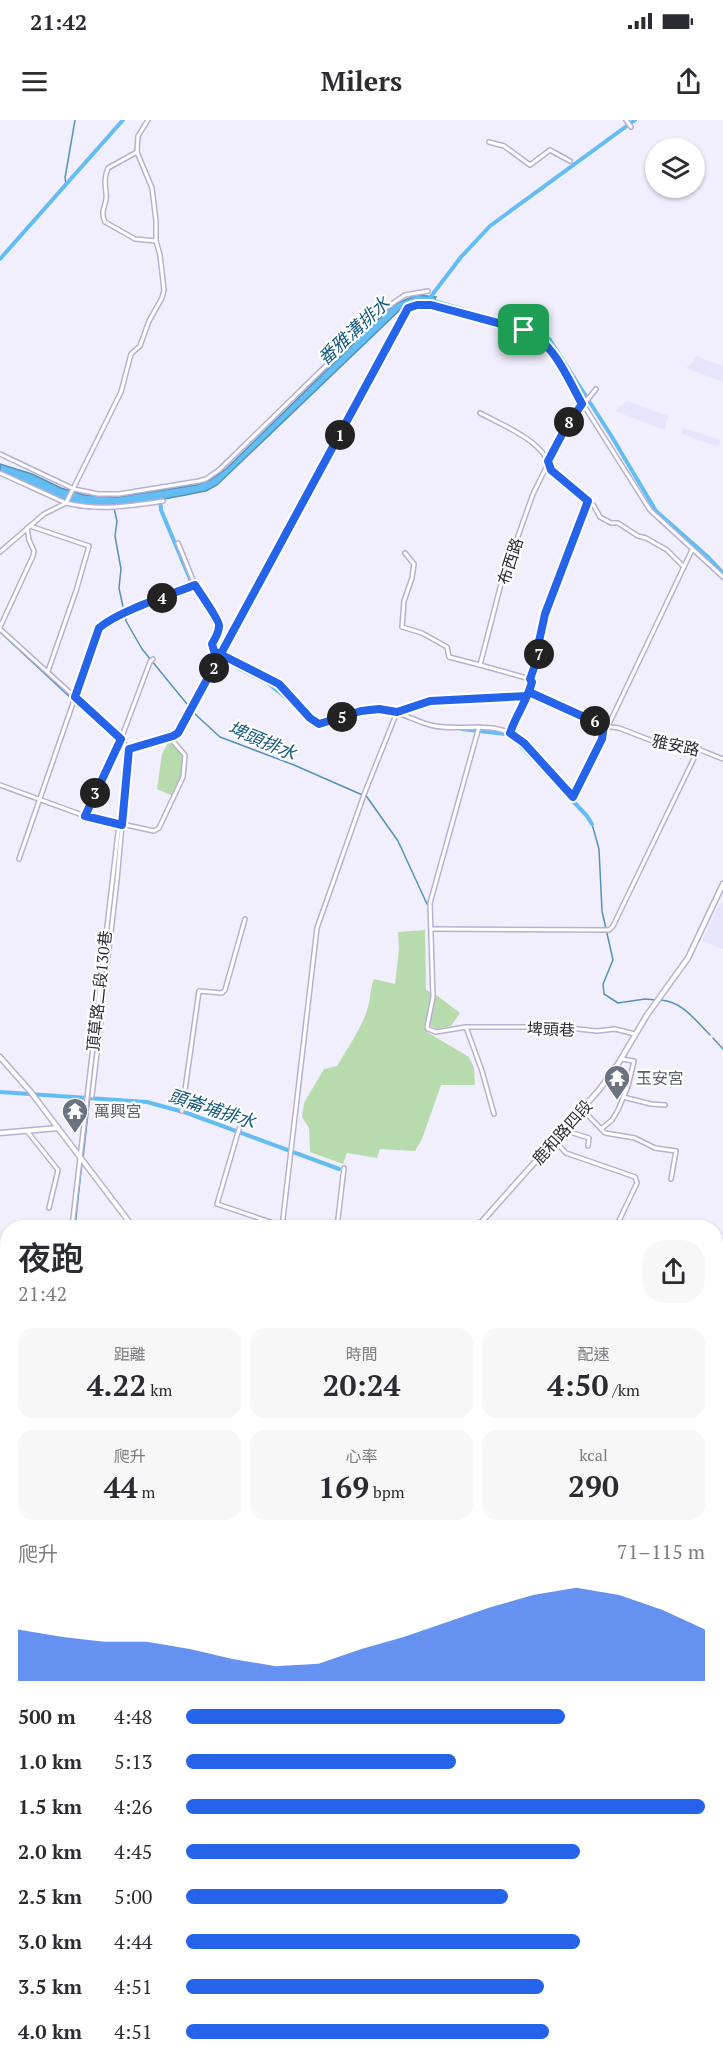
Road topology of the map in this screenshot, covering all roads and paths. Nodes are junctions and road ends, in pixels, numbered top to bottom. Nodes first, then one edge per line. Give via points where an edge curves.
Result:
1 (148, 120) edge
2 (626, 120) edge
3 (631, 128) dead end
4 (489, 142) dead end
5 (136, 152) junction
6 (570, 161) dead end
7 (156, 242) junction
8 (428, 291) dead end
9 (596, 389) dead end
10 (583, 402) junction
11 (480, 413) dead end
12 (0, 454) edge
13 (548, 461) junction
14 (0, 473) edge
15 (74, 489) junction
16 (163, 501) dead end
17 (588, 501) junction
18 (66, 503) junction
19 (28, 527) junction
20 (178, 543) dead end
21 (692, 550) junction
22 (0, 552) edge
23 (405, 553) dead end
24 (684, 567) junction
25 (723, 577) edge
26 (193, 585) junction
27 (0, 628) edge
28 (222, 655) junction
29 (152, 660) dead end
30 (480, 665) junction
31 (48, 671) junction
32 (530, 679) junction
33 (528, 694) junction
34 (75, 697) junction
35 (397, 712) junction
36 (606, 725) junction
37 (479, 727) junction
38 (510, 733) junction
39 (169, 737) junction
40 (121, 739) junction
41 (699, 748) junction
42 (129, 749) junction
43 (723, 759) edge
44 (0, 785) edge
45 (39, 799) junction
46 (85, 816) junction
47 (120, 824) junction
48 (19, 859) dead end
49 (723, 884) edge
50 (245, 919) dead end
51 (432, 929) junction
52 (466, 1027) junction
53 (635, 1034) junction
54 (0, 1057) edge
55 (621, 1059) junction
56 (92, 1096) dead end
57 (623, 1097) junction
58 (665, 1105) dead end
59 (582, 1109) junction
60 (182, 1111) dead end
61 (494, 1114) dead end
62 (57, 1128) junction
63 (601, 1129) junction
64 (26, 1130) junction
65 (563, 1130) junction
66 (239, 1132) dead end
67 (0, 1133) edge
68 (554, 1140) junction
69 (588, 1146) dead end
70 (80, 1158) junction
71 (344, 1167) dead end
72 (671, 1179) dead end
73 (49, 1208) dead end
74 (73, 1220) edge
75 (128, 1220) edge
76 (264, 1220) edge
77 (283, 1220) edge
78 (338, 1220) edge
79 (483, 1220) edge
80 (620, 1220) edge

1 - 5 street via 138,136
2 - 3 street
4 - 6 street via 504,146 530,165 550,150
5 - 7 street via 152,188
5 - 7 street via 106,171 107,194 102,212 105,222 135,239
7 - 15 street via 162,298 140,346 131,354 121,392
8 - 15 street via 405,295 384,309 206,479 119,494
9 - 10 street, 布西路
10 - 13 street, 布西路
10 - 21 street via 650,510
10 - 28 street via 548,346 535,334 431,305 408,308
11 - 13 street via 529,439
12 - 15 street
13 - 17 street via 551,470
13 - 30 street, 布西路 via 501,584
14 - 18 street
15 - 18 street
16 - 18 street via 115,508
17 - 24 street via 600,517 667,550
17 - 32 street via 545,614 539,654
18 - 19 street
19 - 22 street
19 - 27 street via 33,556
19 - 31 street via 88,546
20 - 26 street
21 - 24 street
21 - 25 street
23 - 30 street via 414,564 402,627 447,647 449,657
24 - 36 street
26 - 28 street via 218,620 212,646
26 - 34 street via 99,628
27 - 31 street
28 - 35 street via 279,684 319,724 361,711
28 - 39 street via 178,733
29 - 40 street
30 - 32 street
31 - 34 street
32 - 33 street
33 - 35 street, 雅安路 via 430,701
33 - 36 street, 雅安路
33 - 38 street
34 - 40 street
34 - 45 street
35 - 37 street via 431,726
35 - 77 street via 317,928
36 - 38 street via 573,797
36 - 41 street, 雅安路 via 650,740
37 - 38 street
37 - 51 street via 430,903
39 - 42 street
39 - 47 street via 184,755 183,777 159,828 154,831
40 - 42 street
40 - 46 street
41 - 43 street, 雅安路
41 - 51 street via 609,930
42 - 47 street
44 - 45 street
45 - 46 street
45 - 48 street
46 - 47 street
47 - 56 street
47 - 70 street, 頂草路二段130巷
49 - 53 main road, 鹿和路四段 via 688,958
50 - 60 street via 225,990 199,991
51 - 52 street, 埤頭巷 via 433,997 428,1029 436,1032
52 - 53 street, 埤頭巷 via 615,1029
52 - 61 street
53 - 55 main road, 鹿和路四段
54 - 62 main road
55 - 57 street via 634,1061
55 - 59 main road, 鹿和路四段
57 - 58 street
57 - 63 street via 612,1120
59 - 63 street
59 - 65 main road, 鹿和路四段
62 - 64 main road
62 - 70 main road
63 - 72 street via 655,1148 676,1151
64 - 67 main road
64 - 73 street via 58,1170
65 - 68 main road, 鹿和路四段
65 - 69 street via 589,1138
66 - 76 street via 217,1204
68 - 79 main road, 鹿和路四段
68 - 80 street via 567,1153 635,1177 638,1183
70 - 74 street, 頂草路二段130巷
70 - 75 main road
71 - 78 street

